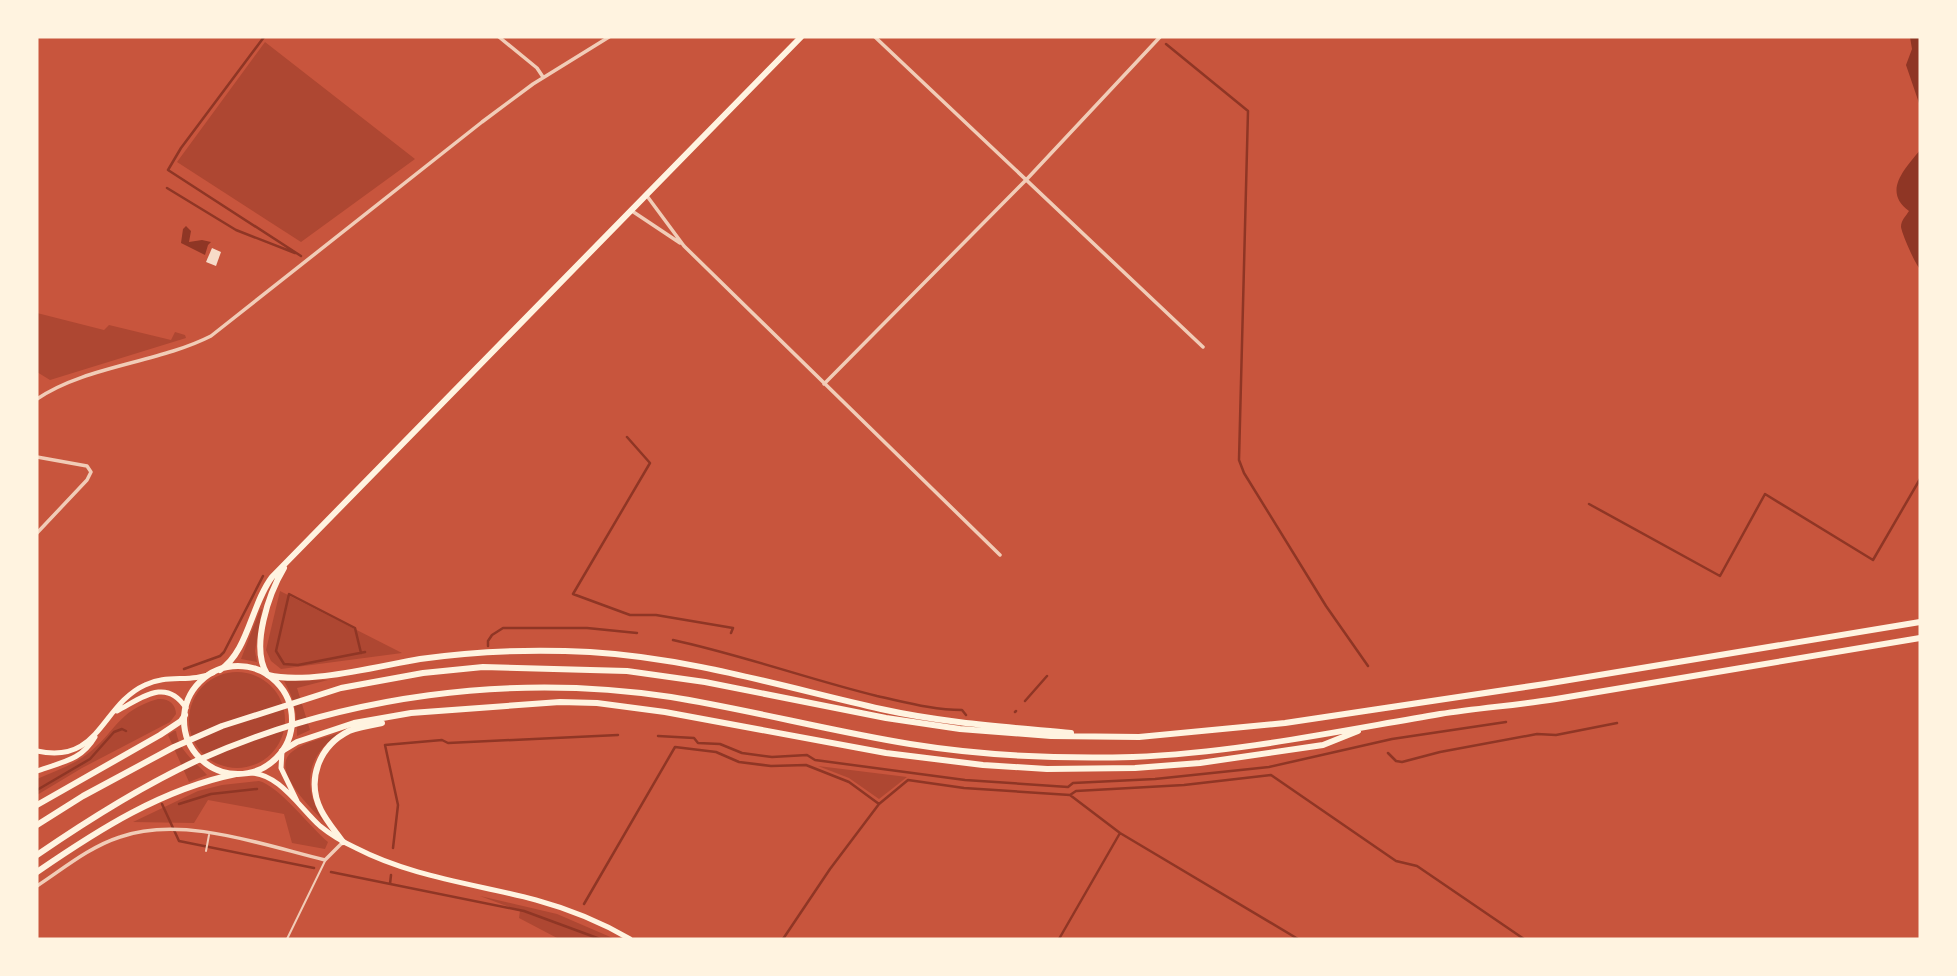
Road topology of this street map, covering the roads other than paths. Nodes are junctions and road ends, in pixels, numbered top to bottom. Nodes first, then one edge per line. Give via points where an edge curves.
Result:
1 (499, 37) edge
2 (608, 37) edge
3 (801, 37) edge
4 (875, 37) edge
5 (1160, 37) edge
6 (543, 77) junction
7 (1027, 179) junction
8 (647, 196) junction
9 (632, 211) junction
10 (684, 246) junction
11 (1203, 347) dead end
12 (824, 384) junction
13 (37, 399) edge
14 (37, 457) edge
15 (37, 533) edge
16 (1000, 555) dead end
17 (290, 558) junction
18 (1920, 622) edge
19 (1920, 638) edge
20 (216, 671) junction
21 (268, 675) junction
22 (185, 711) junction
23 (115, 712) junction
24 (428, 712) junction
25 (1370, 727) junction
26 (98, 732) junction
27 (1146, 736) junction
28 (37, 751) edge
29 (282, 751) junction
30 (37, 771) edge
31 (249, 773) junction
32 (236, 774) junction
33 (37, 805) edge
34 (301, 807) junction
35 (37, 825) edge
36 (209, 832) junction
37 (344, 842) junction
38 (205, 851) dead end
39 (37, 855) edge
40 (325, 860) junction
41 (37, 872) edge
42 (37, 887) edge
43 (287, 939) edge
44 (630, 939) edge

1 - 6 street
2 - 6 street
3 - 8 main road
4 - 7 street
5 - 7 street
6 - 13 street via 211,336 56,387
7 - 11 street
7 - 12 street
8 - 9 main road
8 - 10 street
9 - 10 street
9 - 17 main road
10 - 12 street
12 - 16 street
14 - 15 street via 87,466 91,472
17 - 20 main road via 264,589 235,655
17 - 21 main road via 272,594 260,643 260,660
18 - 27 main road via 1321,717
19 - 25 main road
20 - 21 main road via 247,667
20 - 22 main road via 196,687
20 - 23 main road via 201,678 146,684
21 - 27 main road via 345,672 496,651 592,652 679,661 941,721
21 - 29 main road via 283,691 290,708 291,729
22 - 23 main road via 174,694 164,691
22 - 32 main road via 186,733 195,753 213,768
22 - 33 main road via 181,721 160,735
23 - 26 main road
24 - 25 main road via 597,703 886,753 1056,769 1135,768 1243,757 1323,744
24 - 29 main road via 354,723
24 - 37 main road via 357,728 324,752 315,775 316,797
25 - 39 main road via 1202,752 1050,758 911,744 656,695 564,689 425,696 307,721 229,748 114,805
26 - 28 main road via 69,752
26 - 30 main road via 79,756
27 - 35 main road via 979,732 673,676 483,667 368,681 222,726 93,790
29 - 31 main road
29 - 34 main road via 282,772
31 - 32 main road
31 - 34 main road via 270,778
32 - 41 main road via 171,793 108,826
34 - 37 main road
36 - 38 lane
36 - 40 street
36 - 42 street via 167,828 118,837
37 - 40 street
37 - 44 main road via 383,860 446,879 560,907
40 - 43 lane

